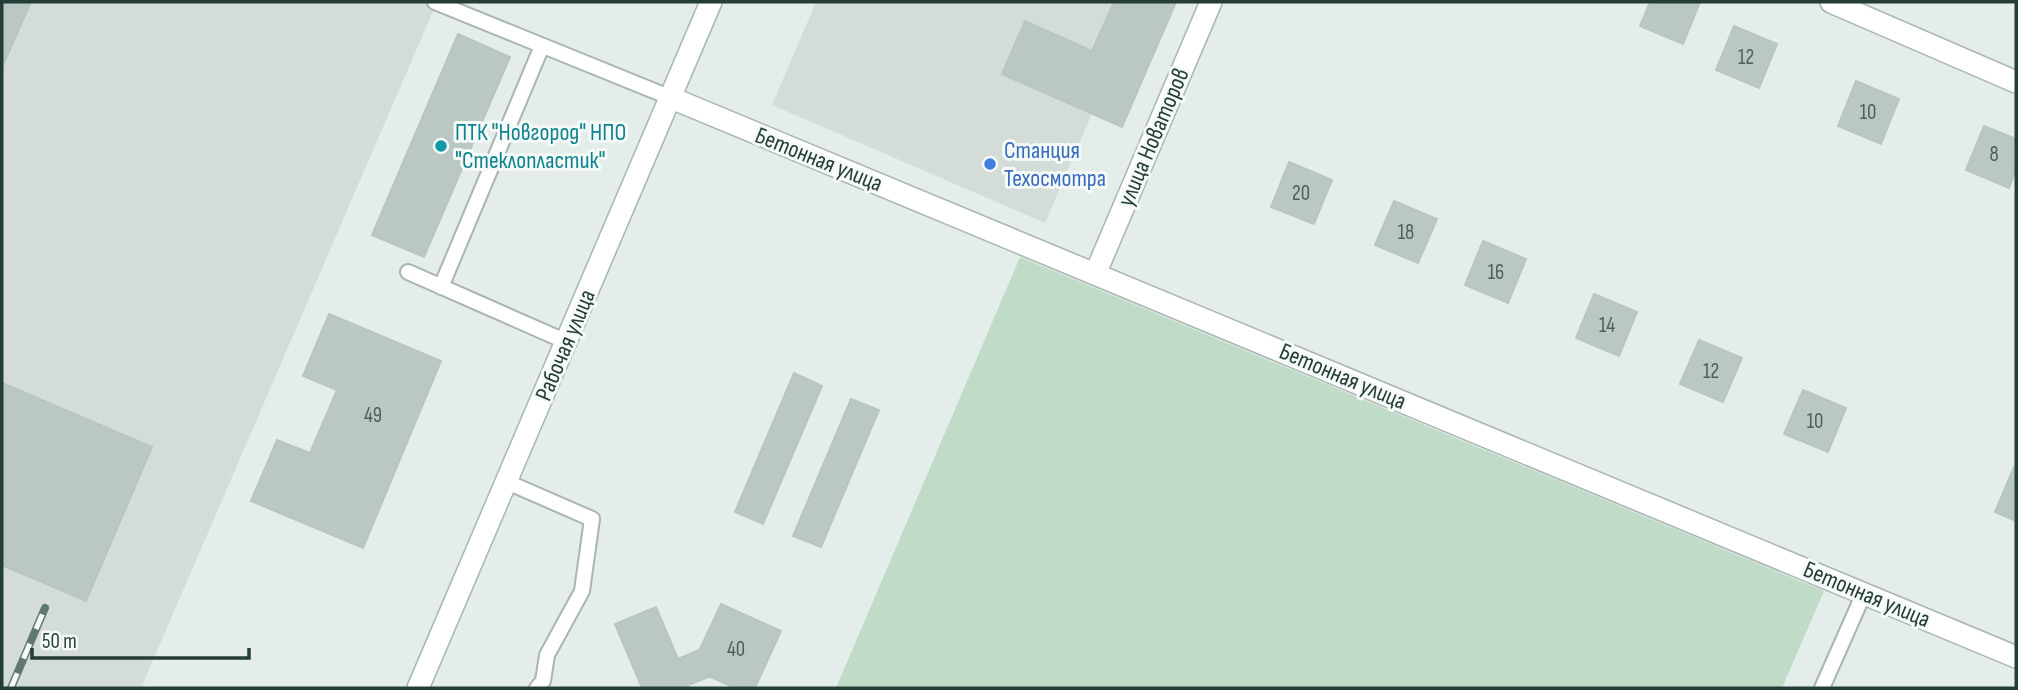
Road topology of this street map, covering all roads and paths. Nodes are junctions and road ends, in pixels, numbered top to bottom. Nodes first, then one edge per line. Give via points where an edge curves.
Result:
1 (435, 2) edge
2 (711, 2) edge
3 (1211, 2) edge
4 (1831, 2) edge
5 (542, 46) junction
6 (2016, 82) edge
7 (669, 97) junction
8 (408, 272) dead end
9 (1096, 272) junction
10 (441, 287) junction
11 (567, 342) junction
12 (507, 482) junction
13 (1864, 593) junction
14 (2016, 657) edge
15 (418, 688) edge
16 (537, 688) edge
17 (1822, 688) edge

1 - 5 lane
2 - 7 street, Рабочая улица
3 - 9 street, улица Новаторов
4 - 6 street
5 - 7 lane
5 - 10 lane
7 - 9 street, Бетонная улица
7 - 11 street, Рабочая улица
8 - 10 lane
9 - 13 street, Бетонная улица
10 - 11 lane
11 - 12 street, Рабочая улица
12 - 15 street, Рабочая улица
12 - 16 lane via 592,519 582,592 547,655
13 - 14 street, Бетонная улица
13 - 17 lane

